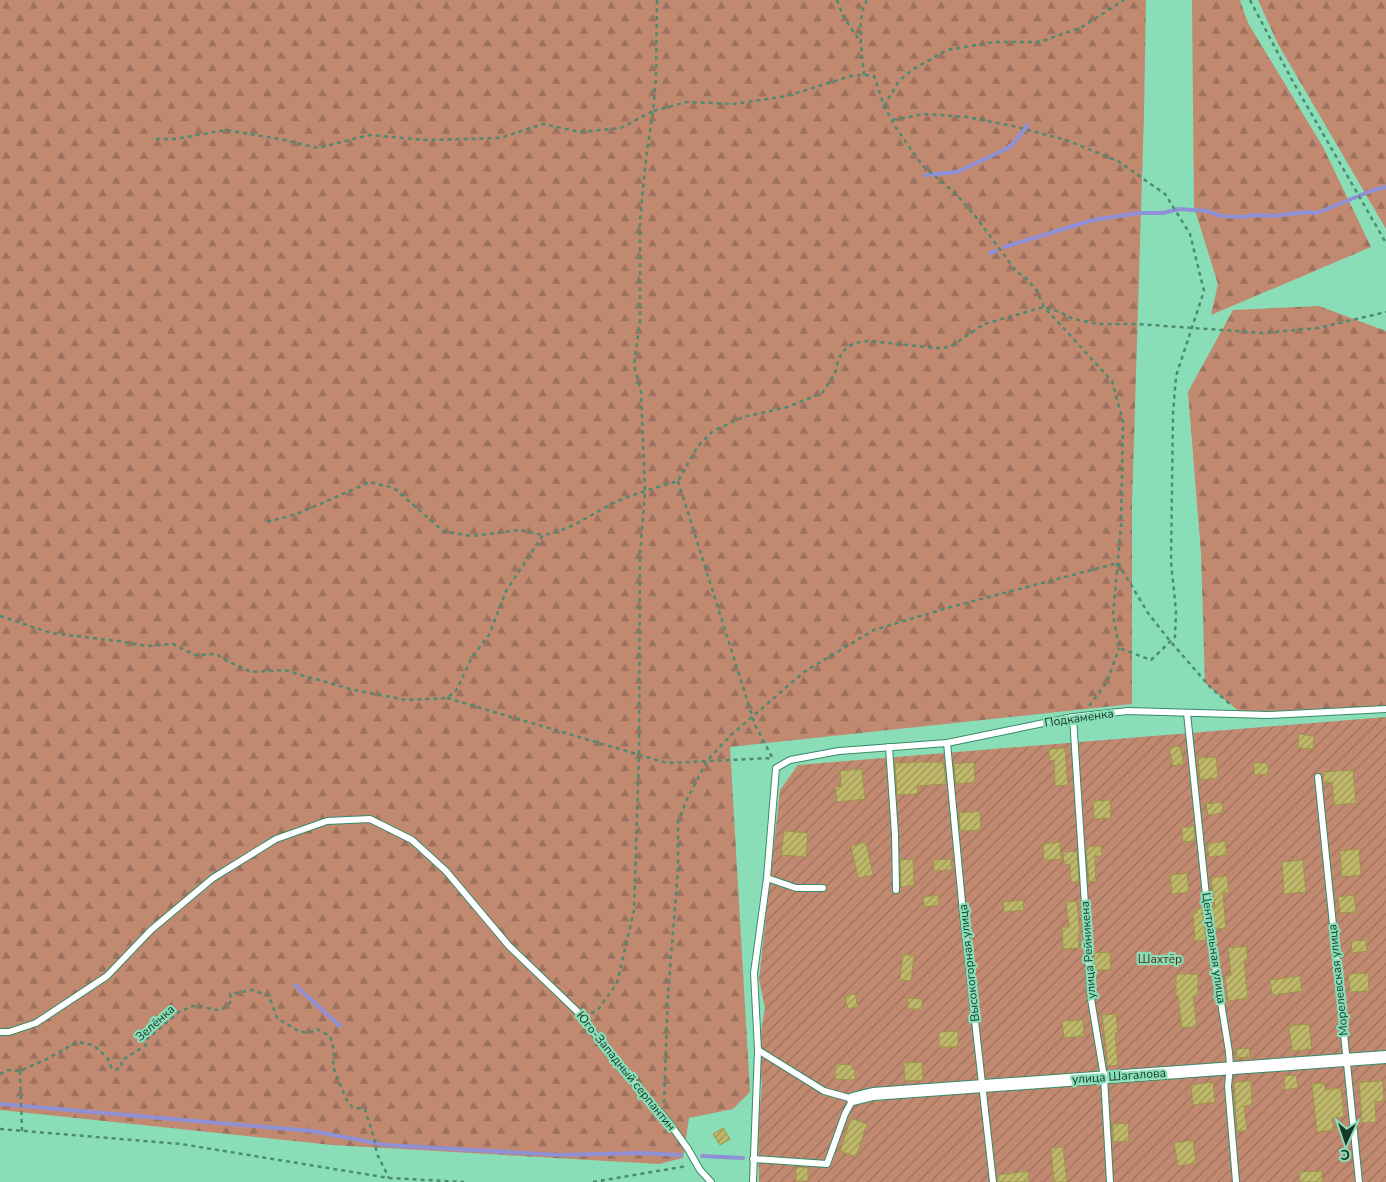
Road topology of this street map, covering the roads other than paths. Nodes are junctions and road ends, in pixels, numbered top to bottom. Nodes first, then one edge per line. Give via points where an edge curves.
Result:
1 (1386, 709) edge
2 (1187, 713) junction
3 (1073, 717) junction
4 (947, 743) junction
5 (888, 747) junction
6 (1318, 777) dead end
7 (768, 878) junction
8 (823, 888) dead end
9 (896, 890) dead end
10 (0, 1032) edge
11 (758, 1050) junction
12 (1386, 1057) edge
13 (1346, 1059) junction
14 (1230, 1067) junction
15 (1104, 1077) junction
16 (983, 1086) junction
17 (853, 1099) junction
18 (753, 1159) junction
19 (712, 1182) edge
20 (753, 1182) edge
21 (993, 1182) edge
22 (1110, 1182) edge
23 (1236, 1182) edge
24 (1358, 1182) edge

1 - 2 lane, Подкаменка via 1268,715
2 - 3 lane, Подкаменка via 1128,711
2 - 14 lane, Центральная улица via 1210,934
3 - 4 lane, Подкаменка
3 - 15 lane, улица Рейникена via 1091,999
4 - 5 lane, Подкаменка
4 - 16 lane, Высокогорная улица
5 - 7 lane, Подкаменка via 790,760 776,768
5 - 9 lane
6 - 13 lane, Морелевская улица
7 - 8 lane via 796,888
7 - 11 lane via 754,973
10 - 19 lane, Юго-Западный серпантин via 36,1024 107,976 151,930 214,878 276,840 327,821 370,819 412,840 446,871 509,946 583,1017 666,1119 698,1168
11 - 17 lane via 824,1091
11 - 18 lane
12 - 13 street, улица Шагалова
13 - 14 street, улица Шагалова
13 - 24 lane, Морелевская улица
14 - 15 street, улица Шагалова
14 - 23 lane, Центральная улица via 1228,1086
15 - 16 street, улица Шагалова
15 - 22 lane, улица Рейникена
16 - 17 street, улица Шагалова via 873,1094
16 - 21 lane, Высокогорная улица
17 - 18 lane via 828,1164
18 - 20 lane

